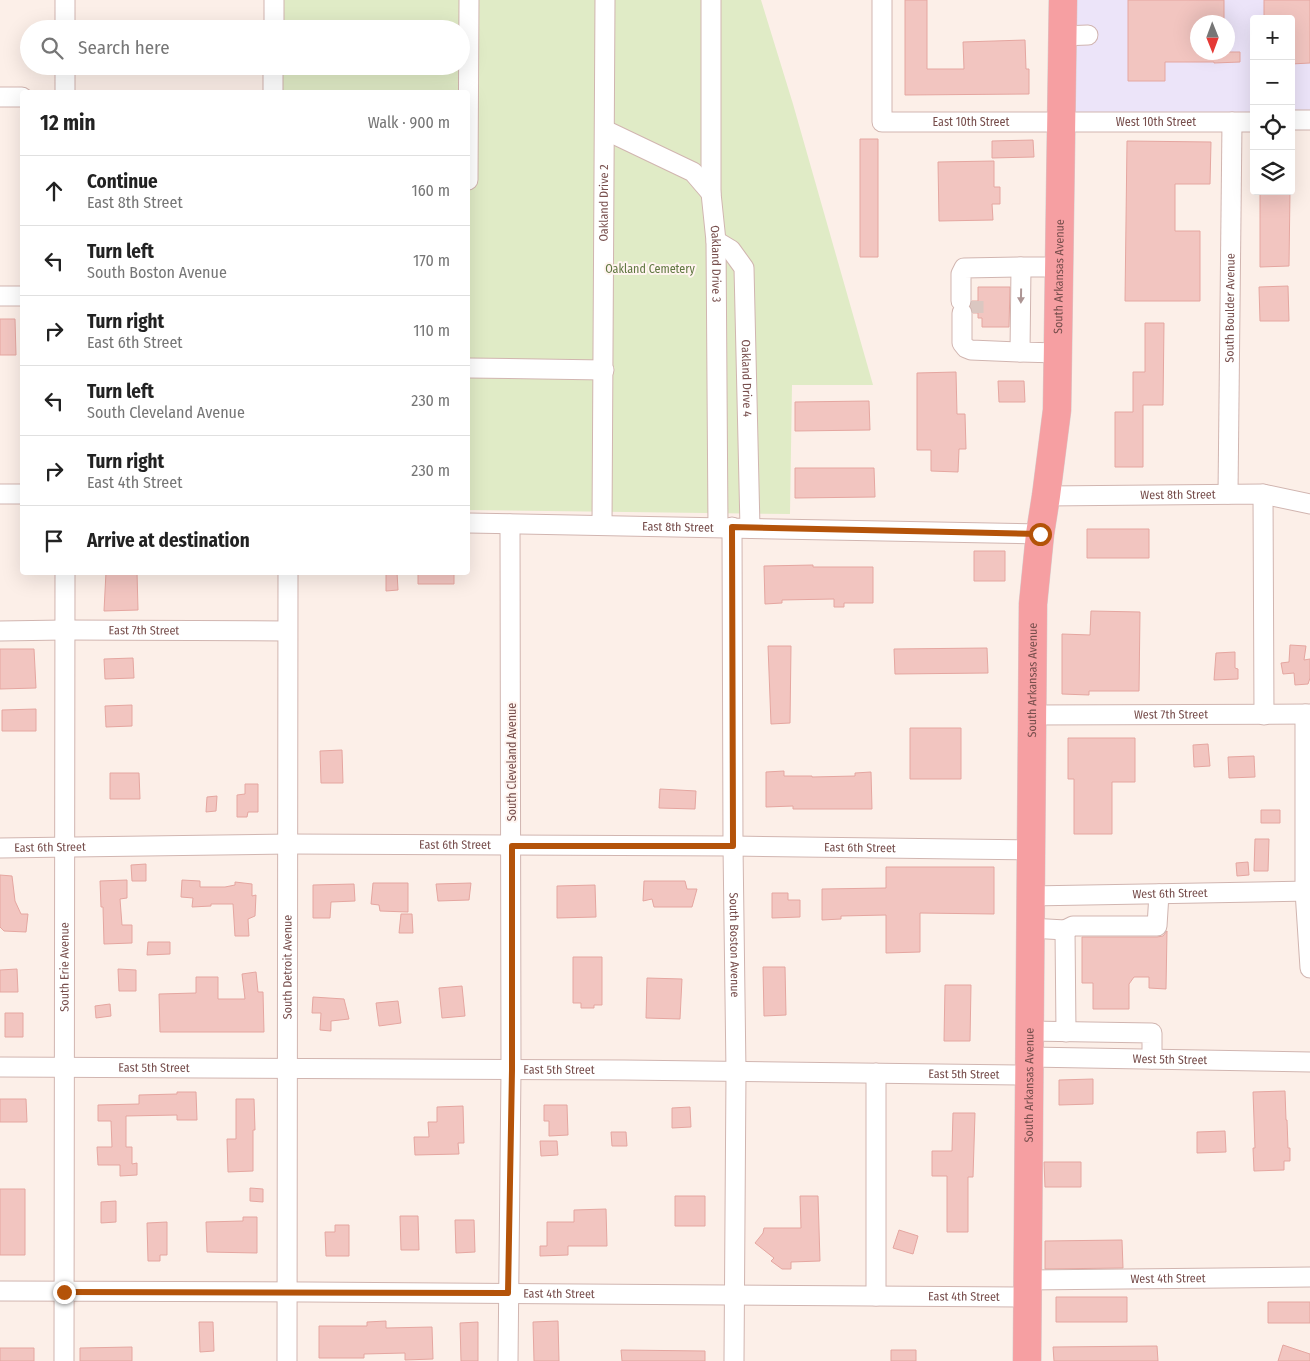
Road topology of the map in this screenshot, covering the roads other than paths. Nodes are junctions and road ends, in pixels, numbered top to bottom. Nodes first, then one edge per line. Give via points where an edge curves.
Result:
1 (65, 0) edge
2 (274, 0) edge
3 (469, 0) edge
4 (605, 0) edge
5 (711, 0) edge
6 (882, 0) edge
7 (1063, 0) edge
8 (65, 20) edge
9 (274, 20) edge
10 (469, 20) edge
11 (65, 75) edge
12 (273, 75) edge
13 (469, 75) edge
14 (65, 90) edge
15 (273, 90) edge
16 (468, 90) edge
17 (0, 97) edge
18 (20, 97) edge
19 (1295, 120) edge
20 (1310, 120) edge
21 (1060, 121) junction
22 (1232, 122) junction
23 (1250, 122) edge
24 (605, 130) junction
25 (711, 145) junction
26 (693, 172) junction
27 (711, 193) junction
28 (716, 241) junction
29 (1021, 267) junction
30 (1058, 267) junction
31 (0, 296) edge
32 (20, 296) edge
33 (1020, 352) junction
34 (1058, 353) junction
35 (470, 368) edge
36 (604, 370) junction
37 (0, 494) edge
38 (20, 494) edge
39 (1228, 494) junction
40 (1263, 494) junction
41 (1046, 496) junction
42 (1310, 504) edge
43 (470, 523) edge
44 (510, 524) junction
45 (602, 525) junction
46 (733, 527) junction
47 (1040, 534) junction
48 (65, 575) edge
49 (288, 575) edge
50 (64, 630) junction
51 (0, 631) edge
52 (286, 631) junction
53 (1308, 714) edge
54 (1032, 715) junction
55 (1264, 715) junction
56 (289, 844) junction
57 (64, 846) junction
58 (512, 846) junction
59 (733, 846) junction
60 (0, 848) edge
61 (1030, 850) junction
62 (1308, 891) edge
63 (1159, 894) junction
64 (1030, 896) junction
65 (1030, 928) junction
66 (1065, 930) junction
67 (1310, 968) edge
68 (1066, 1032) junction
69 (1029, 1055) junction
70 (1152, 1059) junction
71 (1310, 1062) edge
72 (64, 1066) junction
73 (0, 1067) edge
74 (288, 1069) junction
75 (512, 1070) junction
76 (736, 1072) junction
77 (876, 1073) junction
78 (1310, 1277) edge
79 (1027, 1289) junction
80 (0, 1291) edge
81 (64, 1292) junction
82 (287, 1292) junction
83 (508, 1293) junction
84 (733, 1294) junction
85 (876, 1296) junction
86 (64, 1361) edge
87 (287, 1361) edge
88 (508, 1361) edge
89 (734, 1361) edge
90 (1027, 1361) edge

1 - 8 street
2 - 9 street
3 - 10 street
4 - 24 street, Oakland Drive 2
5 - 25 street, Oakland Drive 3
6 - 21 street, East 10th Street via 882,122
7 - 21 highway, South Arkansas Avenue via 1075,35
11 - 14 street
12 - 15 street
13 - 16 street
17 - 18 street
19 - 20 street
21 - 22 street, West 10th Street
21 - 30 highway, South Arkansas Avenue
22 - 23 street, West 10th Street
22 - 39 street, South Boulder Avenue
24 - 26 street
24 - 36 street, Oakland Drive 2
25 - 26 street
25 - 27 street, Oakland Drive 3
26 - 27 street
27 - 28 street, Oakland Drive 3
28 - 46 street, Oakland Drive 3
28 - 46 street, Oakland Drive 4 via 731,250 744,268
29 - 30 street
29 -> 33 street
29 - 33 street via 970,267 962,343 971,350
30 - 34 highway, South Arkansas Avenue
31 - 32 street
33 - 34 street
34 - 41 highway, South Arkansas Avenue via 1057,410
35 - 36 street
36 - 45 street, Oakland Drive 2
37 - 38 street
39 - 40 street, West 8th Street
39 - 41 street, West 8th Street
40 - 42 street, West 8th Street
40 - 55 street
41 - 47 highway, South Arkansas Avenue
43 - 44 street, East 8th Street
44 - 45 street, East 8th Street
44 - 58 street, South Cleveland Avenue
45 - 46 street, East 8th Street
46 - 47 street, East 8th Street
46 - 59 street, South Boston Avenue
47 - 54 highway, South Arkansas Avenue via 1033,604
48 - 50 street, South Erie Avenue
49 - 52 street, South Detroit Avenue
50 - 51 street, East 7th Street
50 - 52 street, East 7th Street
50 - 57 street, South Erie Avenue
52 - 56 street, South Detroit Avenue
53 - 55 street, West 7th Street
53 - 62 street
54 - 55 street, West 7th Street
54 - 61 highway, South Arkansas Avenue
56 - 57 street, East 6th Street
56 - 58 street, East 6th Street
56 - 74 street, South Detroit Avenue
57 - 60 street, East 6th Street
57 - 72 street, South Erie Avenue
58 - 59 street, East 6th Street
58 - 75 street, South Cleveland Avenue
59 - 61 street, East 6th Street
59 - 76 street, South Boston Avenue
61 - 64 highway, South Arkansas Avenue
62 - 63 street, West 6th Street
62 - 67 street
63 - 64 street, West 6th Street
63 - 66 street via 1157,926 1073,926
64 - 65 highway, South Arkansas Avenue
65 - 66 street
65 - 69 highway, South Arkansas Avenue
66 - 68 street
68 - 69 street
68 - 70 street via 1152,1033
69 - 70 street, West 5th Street
69 - 77 street, East 5th Street
69 - 79 highway, South Arkansas Avenue
70 - 71 street, West 5th Street
72 - 73 street, East 5th Street
72 - 74 street, East 5th Street
72 - 81 street, South Erie Avenue
74 - 75 street, East 5th Street
74 - 82 street, South Detroit Avenue
75 - 76 street, East 5th Street
75 - 83 street, South Cleveland Avenue
76 - 77 street, East 5th Street
76 - 84 street, South Boston Avenue
77 - 85 street
78 - 79 street, West 4th Street
79 - 85 street, East 4th Street
79 - 90 highway, South Arkansas Avenue
80 - 81 street, East 4th Street
81 - 82 street, East 4th Street
81 - 86 street, South Erie Avenue
82 - 83 street, East 4th Street
82 - 87 street, South Detroit Avenue
83 - 84 street, East 4th Street
83 - 88 street, South Cleveland Avenue
84 - 85 street, East 4th Street
84 - 89 street, South Boston Avenue

